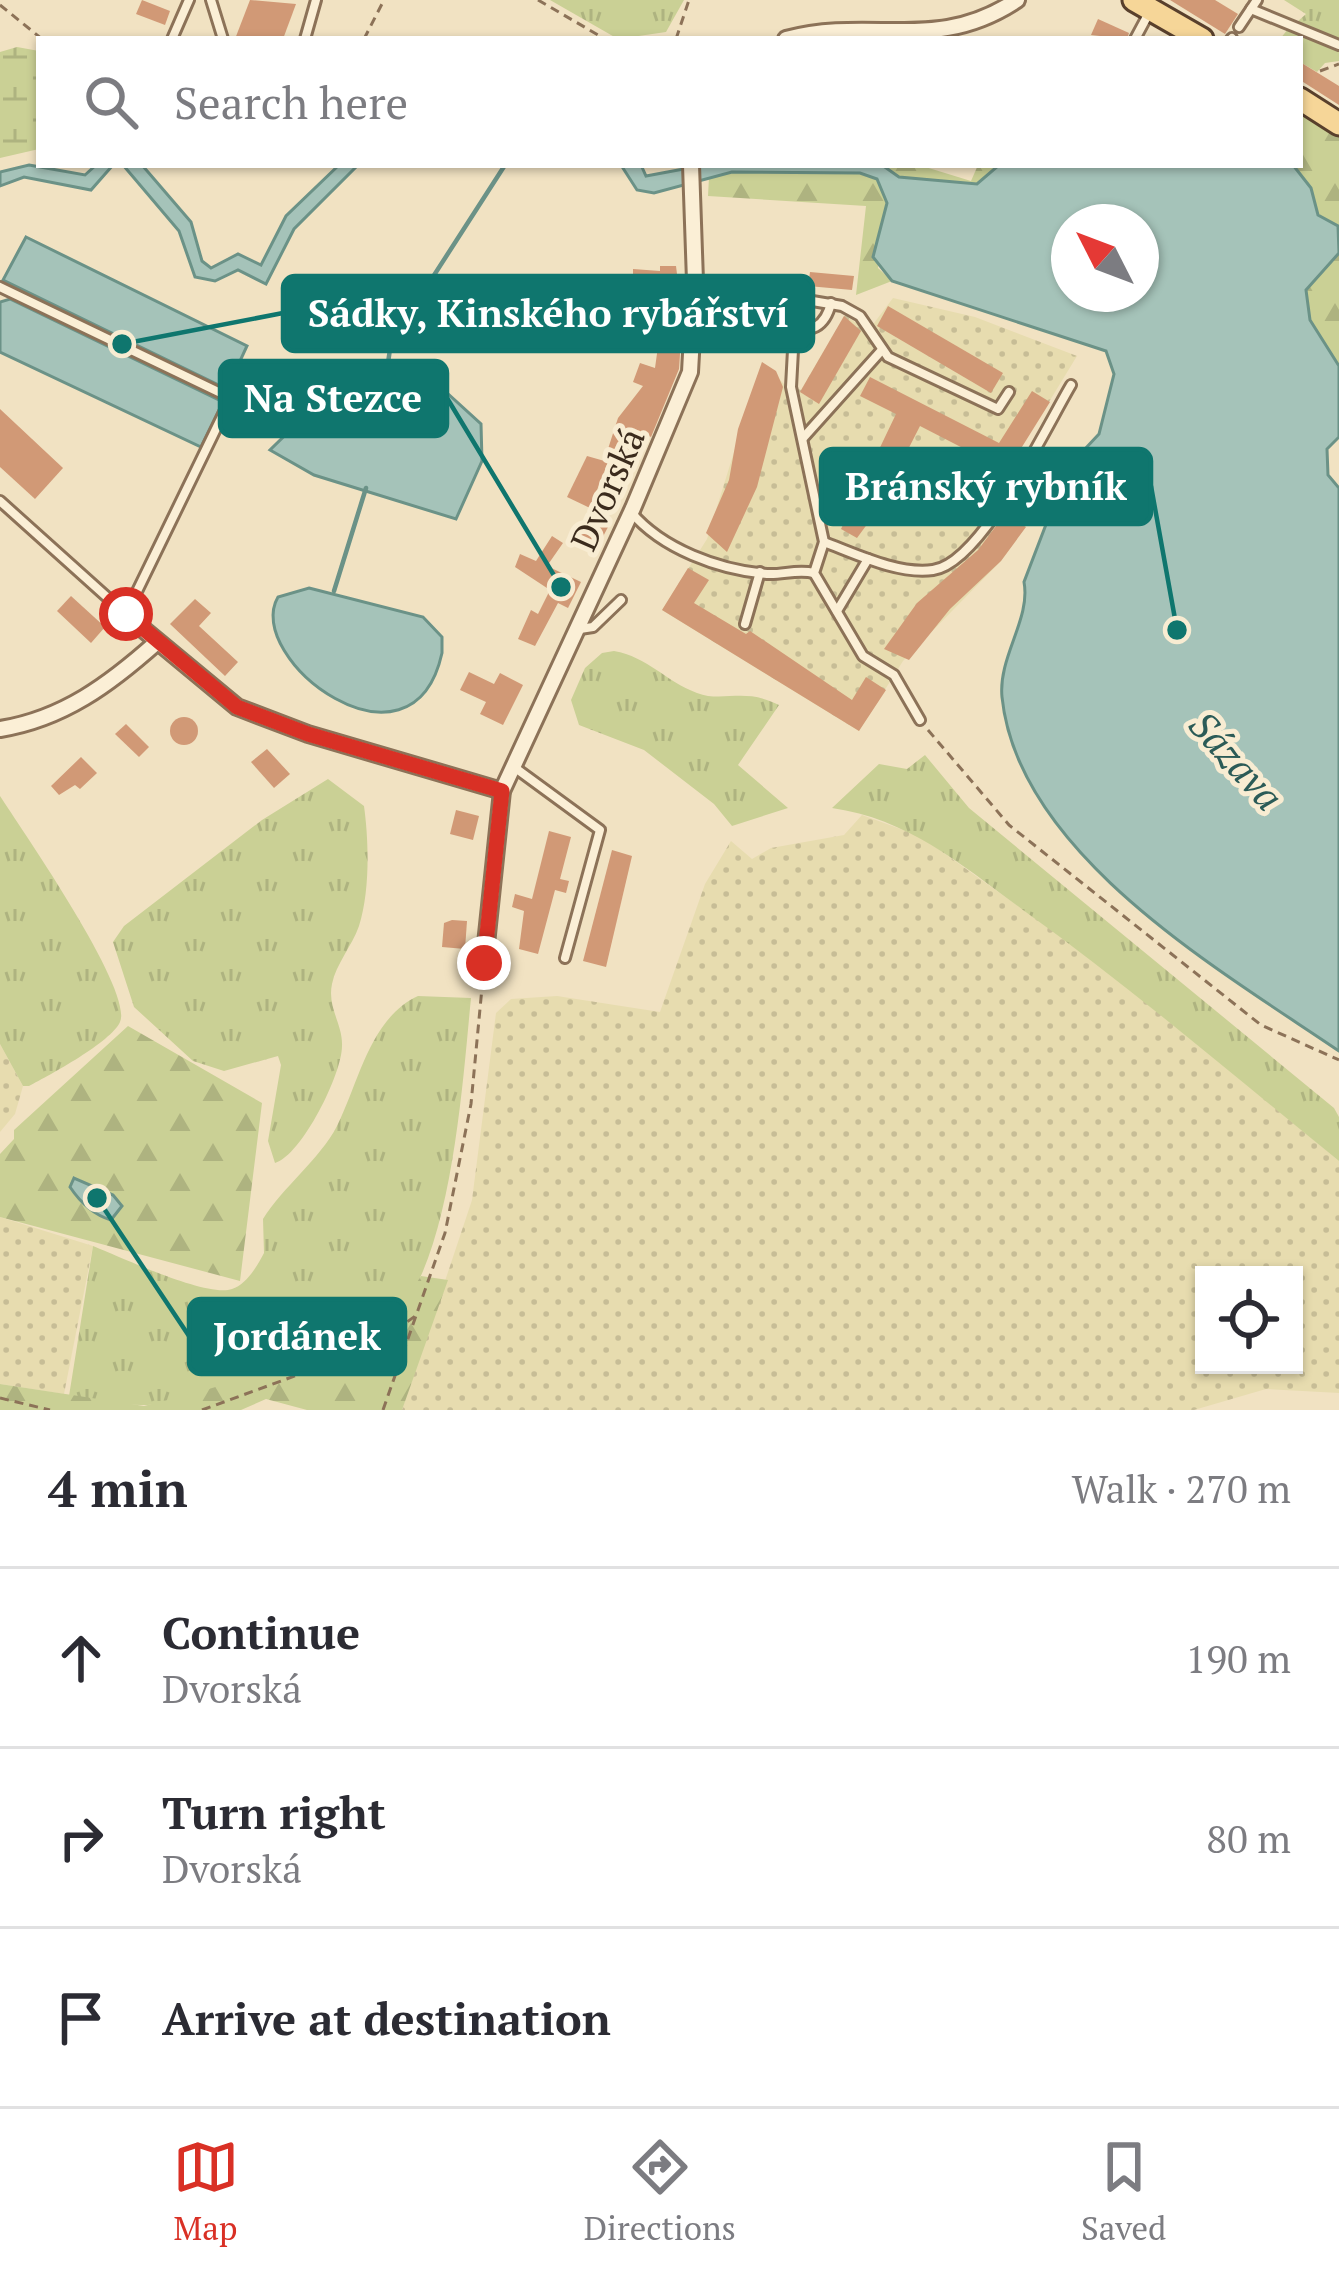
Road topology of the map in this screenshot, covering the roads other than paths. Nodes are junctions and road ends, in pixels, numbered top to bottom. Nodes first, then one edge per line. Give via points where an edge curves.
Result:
1 (189, 0) edge
2 (211, 0) edge
3 (316, 0) edge
4 (1017, 0) edge
5 (1254, 4) edge
6 (1143, 5) edge
7 (1239, 27) dead end
8 (173, 36) edge
9 (222, 36) edge
10 (306, 36) edge
11 (809, 36) edge
12 (1137, 36) edge
13 (1197, 36) edge
14 (1339, 45) edge
15 (1303, 101) edge
16 (1339, 124) edge
17 (691, 168) edge
18 (695, 281) junction
19 (0, 287) edge
20 (757, 299) junction
21 (831, 303) junction
22 (788, 329) junction
23 (881, 351) junction
24 (1071, 385) dead end
25 (1009, 392) dead end
26 (802, 440) junction
27 (0, 501) edge
28 (631, 512) junction
29 (824, 542) junction
30 (868, 559) junction
31 (760, 572) junction
32 (814, 573) junction
33 (621, 600) dead end
34 (837, 611) junction
35 (132, 619) junction
36 (745, 624) dead end
37 (577, 629) junction
38 (157, 642) junction
39 (920, 720) road end
40 (0, 729) edge
41 (513, 766) junction
42 (502, 791) junction
43 (565, 958) dead end
44 (484, 963) road end

1 - 8 lane
2 - 9 lane
3 - 10 lane
4 - 11 street via 949,32
5 - 7 lane
5 - 14 lane
6 - 12 lane
6 - 13 main road
15 - 16 main road
17 - 18 street, Dvorská
18 - 20 lane
18 - 28 street, Dvorská via 689,372
19 - 35 lane via 231,398
20 - 21 lane
20 - 22 lane
21 - 22 lane via 809,332
21 - 23 lane via 860,316
22 - 26 lane
23 - 25 lane via 998,409
23 - 26 lane
24 - 30 lane via 963,556 936,570
26 - 29 lane
27 - 35 lane
28 - 31 lane via 664,544
28 - 37 street, Dvorská
29 - 30 lane
29 - 32 lane
30 - 34 lane
31 - 32 lane
31 - 36 lane
32 - 34 lane
33 - 37 lane via 593,627
34 - 39 lane via 863,656 894,675
35 - 38 street
37 - 41 street, Dvorská
38 - 40 street via 107,687 32,724
38 - 42 street via 237,707
41 - 42 street, Dvorská
41 - 43 lane via 600,830
42 - 44 street, Dvorská

